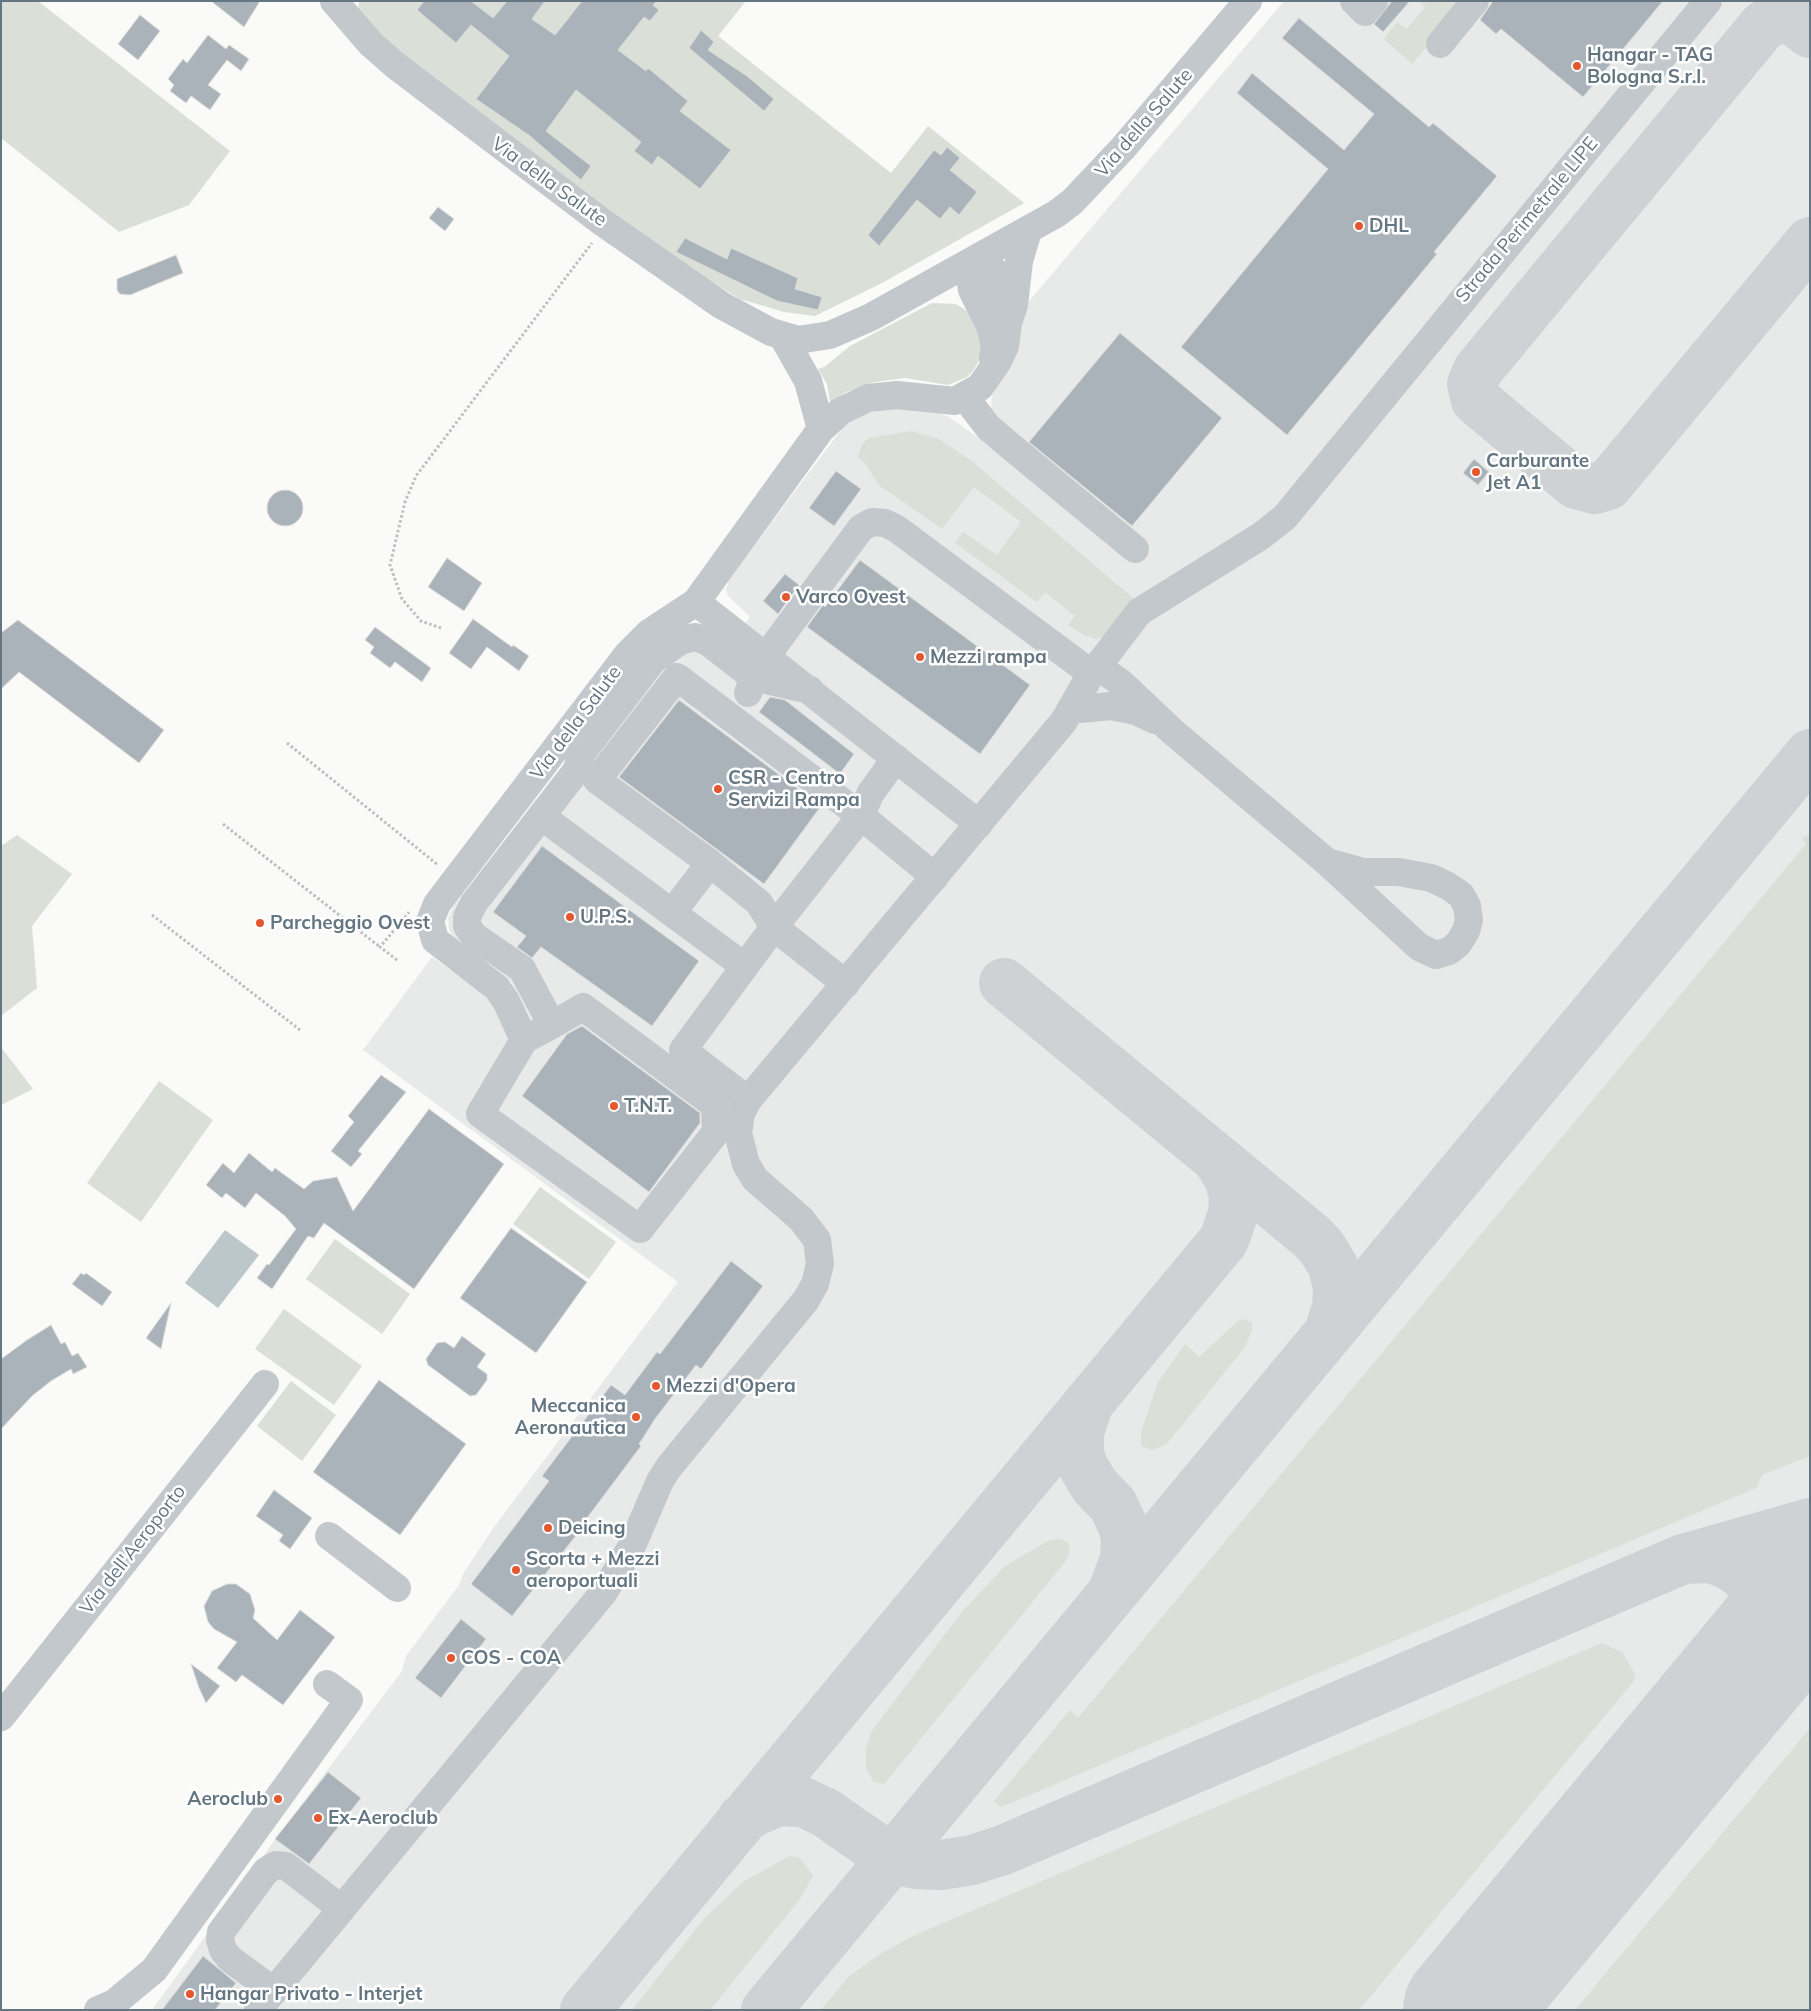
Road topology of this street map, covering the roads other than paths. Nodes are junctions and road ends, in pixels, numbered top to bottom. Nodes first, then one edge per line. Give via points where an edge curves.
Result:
1 (334, 1) edge
2 (1248, 1) edge
3 (1354, 1) edge
4 (1374, 1) edge
5 (1475, 1) edge
6 (1708, 1) edge
7 (1440, 44) dead end
8 (1028, 231) junction
9 (973, 261) junction
10 (1008, 323) junction
11 (783, 337) junction
12 (988, 377) junction
13 (966, 397) junction
14 (821, 429) junction
15 (1134, 549) dead end
16 (696, 602) junction
17 (1095, 670) junction
18 (751, 673) junction
19 (1070, 710) junction
20 (1173, 732) junction
21 (755, 734) junction
22 (896, 758) junction
23 (541, 816) junction
24 (861, 816) junction
25 (979, 824) junction
26 (1326, 862) junction
27 (710, 863) junction
28 (935, 877) junction
29 (666, 908) junction
30 (774, 927) junction
31 (744, 966) junction
32 (846, 984) junction
33 (552, 1025) junction
34 (520, 1032) junction
35 (748, 1100) junction
36 (265, 1384) dead end
37 (329, 1536) dead end
38 (397, 1588) dead end
39 (327, 1684) dead end
40 (1, 1717) edge
41 (342, 1909) junction
42 (266, 2001) edge
43 (98, 2010) edge

1 - 11 street, Via della Salute via 371,44 413,80 602,222 721,305
2 - 8 street, Via della Salute via 1091,183 1056,214
3 - 4 street via 1365,12
5 - 7 street
6 - 17 street, Strada Perimetrale LIPE via 1285,517 1261,536 1139,612
8 - 9 street, Via della Salute
8 - 10 street
9 - 10 street via 990,266 995,272
9 - 11 street, Via della Salute via 871,317 830,335 798,340
9 - 12 street via 972,290 990,326 995,346
10 - 12 street via 1005,346
11 - 14 street via 808,381
12 - 13 street
13 - 14 street, Via della Salute via 955,402 897,395 868,398 841,411
13 - 15 street via 988,427
14 - 16 street, Via della Salute
16 - 18 street
16 - 34 street, Via della Salute via 649,633 627,655 437,904 430,921 435,940 497,988
17 - 18 street via 898,529 872,522 860,528
17 - 19 street, Strada Perimetrale LIPE
17 - 20 street via 1120,682
18 - 21 street via 749,720
18 - 22 street via 810,690
18 - 23 street via 695,636 680,641 653,660 581,754 577,770
19 - 20 street via 1111,706 1136,711
19 - 25 street, Strada Perimetrale LIPE
20 - 26 street
21 - 24 street
21 - 27 street via 677,677 597,780
22 - 24 street via 870,794
22 - 25 street
23 - 29 street
23 - 33 street via 474,903 467,917 467,926 474,936 522,969
24 - 28 street
24 - 30 street
25 - 28 street, Strada Perimetrale LIPE
26 - 26 street via 1419,947 1436,955 1449,951 1466,931 1469,920 1467,906 1461,895 1448,886 1431,878 1399,872 1363,872
27 - 29 street
27 - 30 street via 759,903
28 - 32 street, Strada Perimetrale LIPE
29 - 31 street
30 - 31 street
30 - 32 street
31 - 35 street via 683,1050
32 - 35 street, Strada Perimetrale LIPE
33 - 34 street
33 - 34 street via 583,1007 716,1105 716,1132 640,1229 480,1114
35 - 41 street, Strada Perimetrale LIPE via 741,1113 738,1133 746,1164 755,1179 812,1231 817,1240 820,1264 806,1300 668,1467 632,1546 604,1592
36 - 40 street, Via dell'Aeroporto
37 - 38 street
39 - 43 street via 348,1700 154,1970 114,2003
41 - 42 street, Strada Perimetrale LIPE
41 - 42 street via 286,1866 276,1865 266,1871 221,1932 220,1940 223,1950

